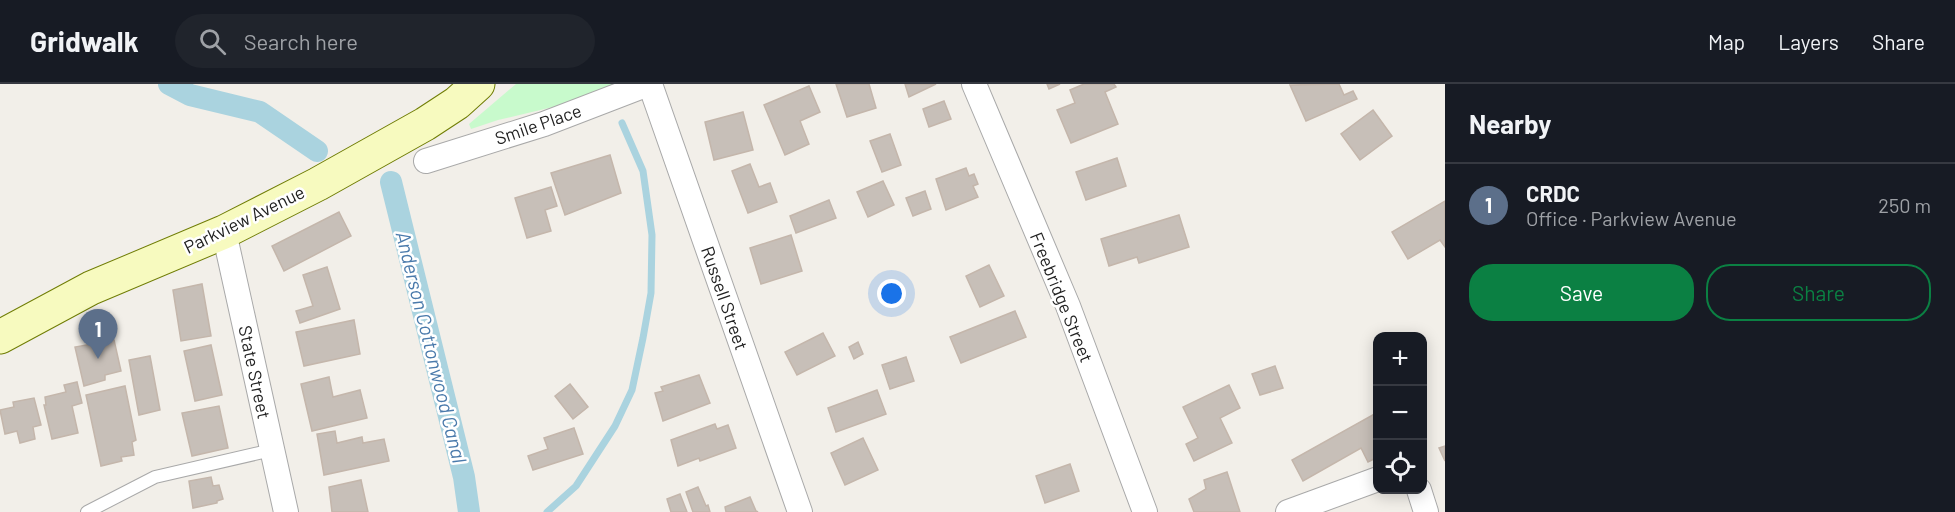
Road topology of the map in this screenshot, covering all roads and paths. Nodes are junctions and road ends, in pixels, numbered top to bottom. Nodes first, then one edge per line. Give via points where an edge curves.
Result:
1 (478, 84) edge
2 (649, 84) edge
3 (974, 84) edge
4 (426, 161) dead end
5 (224, 232) junction
6 (0, 337) edge
7 (272, 450) junction
8 (1373, 480) edge
9 (1421, 494) edge
10 (87, 512) edge
11 (286, 512) edge
12 (800, 512) edge
13 (1145, 512) edge
14 (1288, 512) edge
15 (1426, 512) edge

1 - 5 main road, Parkview Avenue via 458,103 392,144
2 - 4 street, Smile Place via 544,124
2 - 12 street, Russell Street
3 - 13 street, Freebridge Street via 1068,306
5 - 6 main road, Parkview Avenue via 91,288
5 - 7 street, State Street
7 - 10 lane via 155,477
7 - 11 street, State Street
8 - 14 street
9 - 15 street

